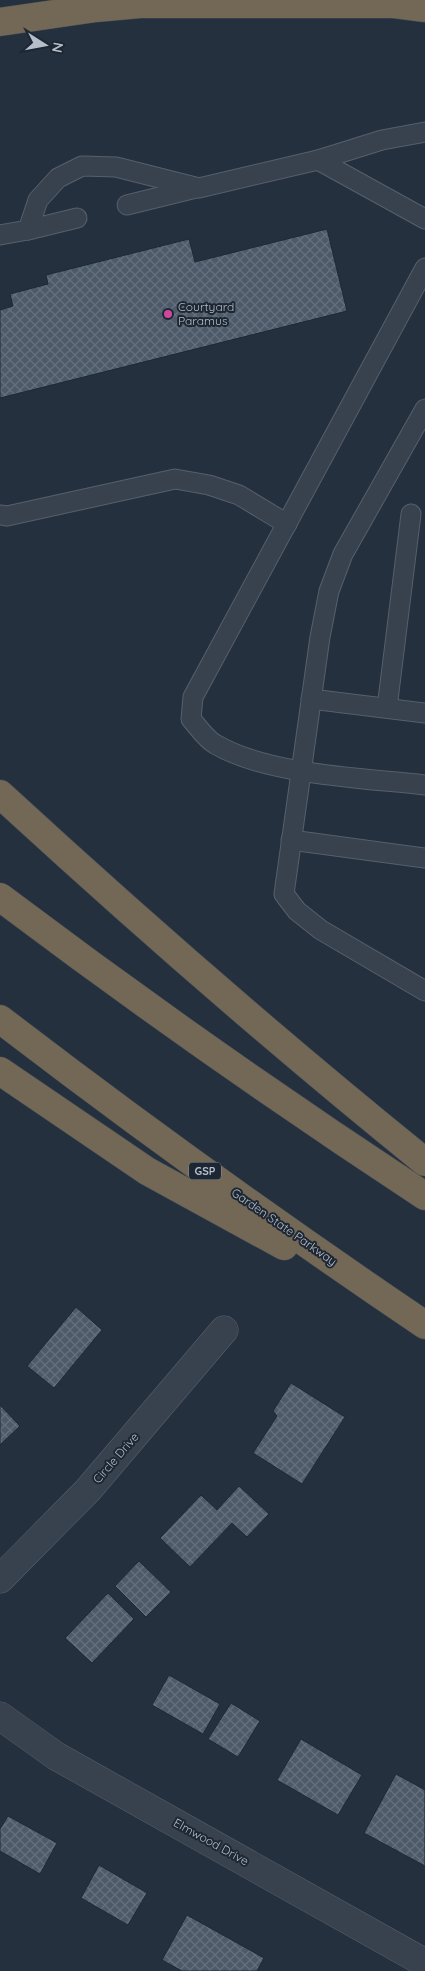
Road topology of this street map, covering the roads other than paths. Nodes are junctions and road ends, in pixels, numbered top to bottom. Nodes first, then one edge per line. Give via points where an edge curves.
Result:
1 (365, 0) edge
2 (397, 4) junction
3 (425, 8) edge
4 (0, 22) edge
5 (425, 132) edge
6 (318, 160) junction
7 (199, 188) junction
8 (127, 205) dead end
9 (78, 218) dead end
10 (425, 219) edge
11 (28, 230) junction
12 (0, 235) edge
13 (425, 268) edge
14 (425, 409) edge
15 (411, 514) dead end
16 (0, 515) edge
17 (287, 524) junction
18 (311, 700) junction
19 (387, 708) junction
20 (425, 713) edge
21 (301, 771) junction
22 (425, 785) edge
23 (0, 794) edge
24 (291, 840) junction
25 (425, 858) edge
26 (0, 896) edge
27 (425, 991) edge
28 (0, 1019) edge
29 (0, 1071) edge
30 (425, 1162) edge
31 (425, 1196) edge
32 (420, 1321) edge
33 (224, 1330) dead end
34 (0, 1579) edge
35 (0, 1716) edge
36 (425, 1963) edge

1 - 2 highway
2 - 3 highway
2 - 4 highway via 140,4
5 - 6 lane via 382,140
6 - 7 lane
6 - 10 lane
7 - 8 lane
7 - 11 lane via 116,167 82,166 58,178 38,200
9 - 11 lane
11 - 12 lane
13 - 17 lane
14 - 18 lane via 343,554 329,591
15 - 19 lane
16 - 17 lane via 175,479 239,495
17 - 21 lane via 193,697 191,719 212,743 239,757
18 - 19 lane
18 - 21 lane
19 - 20 lane
21 - 22 lane
21 - 24 lane
23 - 30 highway via 274,1038
24 - 25 lane
24 - 27 lane via 284,894 297,911 321,930
26 - 31 highway via 223,1060
28 - 32 highway, Garden State Parkway / GSP via 268,1216
29 - 32 highway via 147,1171
33 - 34 street, Circle Drive via 88,1490
35 - 36 street, Elmwood Drive via 56,1756

